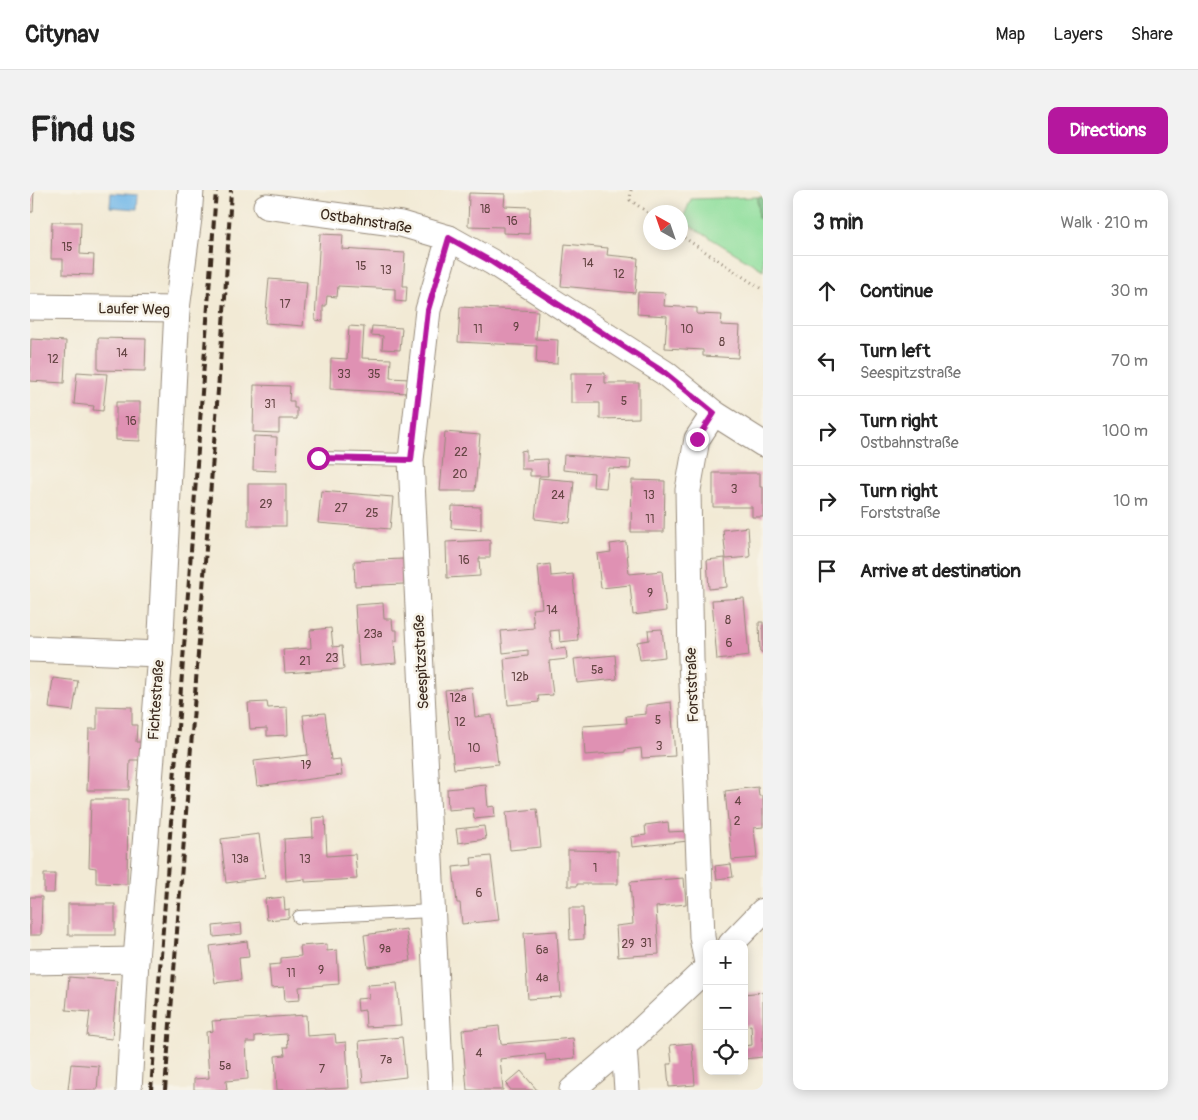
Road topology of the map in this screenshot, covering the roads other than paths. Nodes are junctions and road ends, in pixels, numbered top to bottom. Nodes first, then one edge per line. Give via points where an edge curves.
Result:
1 (191, 190) edge
2 (266, 206) dead end
3 (449, 238) junction
4 (30, 308) edge
5 (177, 309) junction
6 (714, 413) junction
7 (763, 444) edge
8 (318, 458) dead end
9 (411, 460) junction
10 (30, 649) edge
11 (160, 654) junction
12 (433, 911) junction
13 (763, 911) edge
14 (299, 917) dead end
15 (735, 940) edge
16 (703, 942) edge
17 (136, 960) junction
18 (30, 962) edge
19 (703, 972) edge
20 (624, 1046) junction
21 (128, 1090) edge
22 (441, 1090) edge
23 (572, 1090) edge
24 (627, 1090) edge

1 - 5 street, Laufer Weg
2 - 3 street, Ostbahnstraße via 400,224
3 - 6 street, Ostbahnstraße via 665,373
3 - 9 street, Seespitzstraße via 428,310
4 - 5 street, Laufer Weg
5 - 11 street, Fichtestraße
6 - 7 street, Ostbahnstraße
6 - 16 street, Forststraße via 697,439 688,490 692,689
8 - 9 lane
9 - 12 street, Seespitzstraße
10 - 11 street
11 - 17 street, Fichtestraße
12 - 14 lane
12 - 22 street, Seespitzstraße
13 - 15 street
17 - 18 street
17 - 21 street, Fichtestraße
19 - 20 street
20 - 23 street
20 - 24 street

